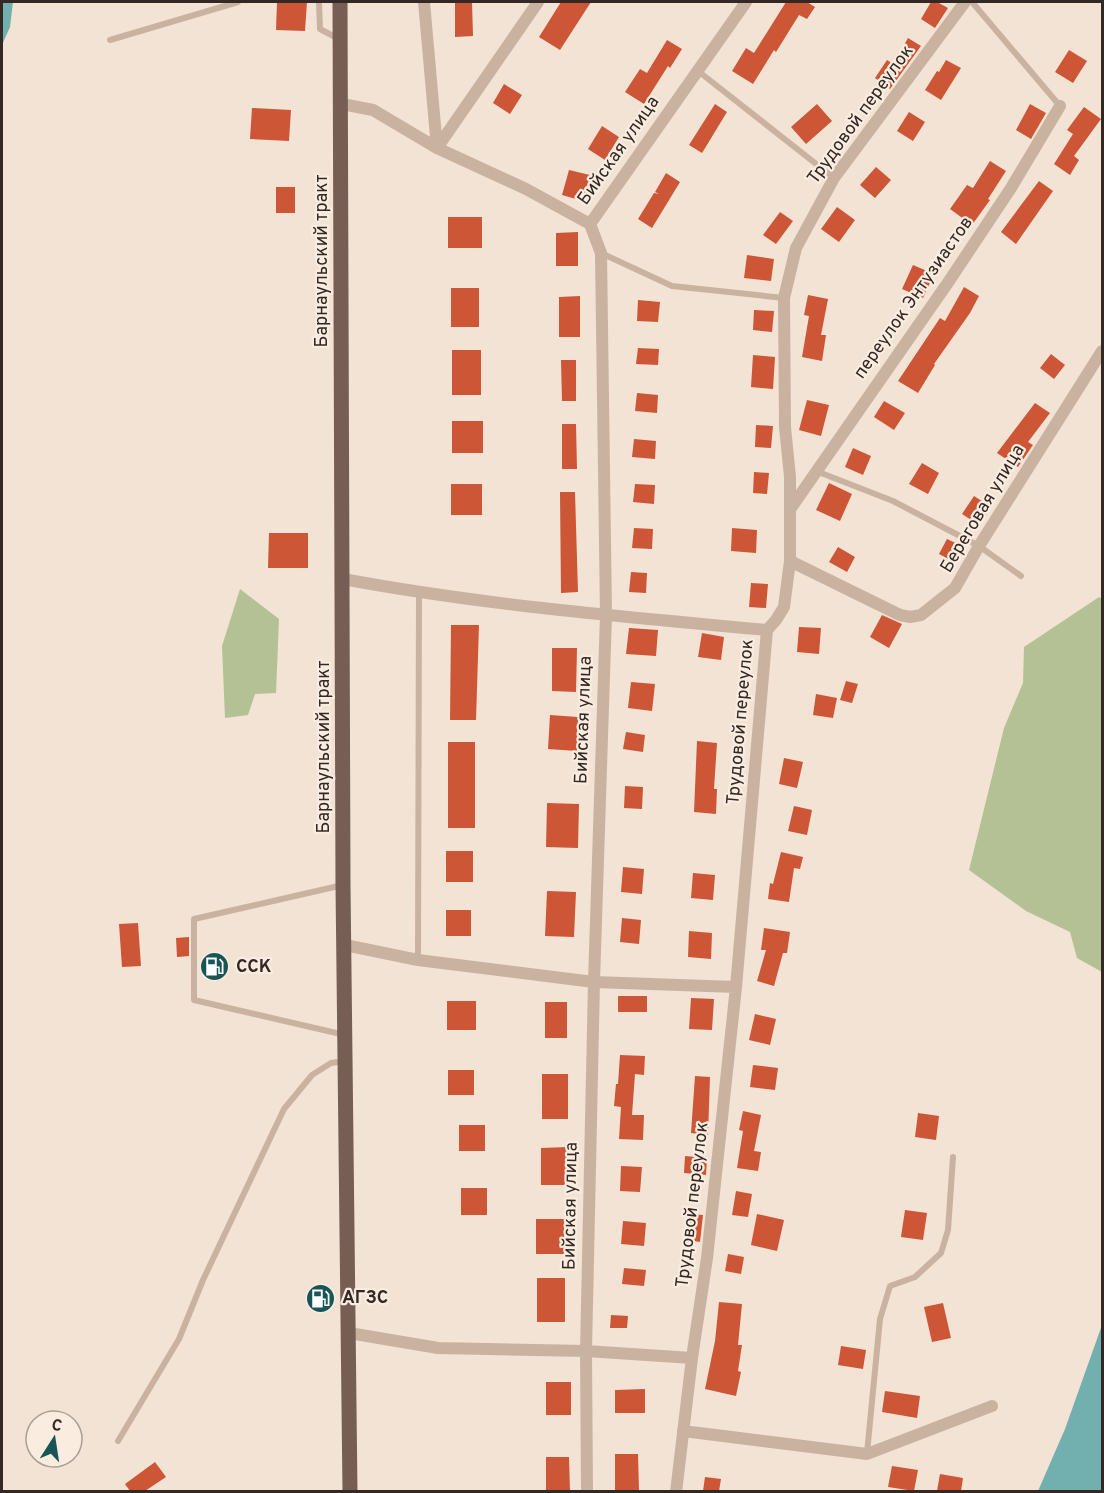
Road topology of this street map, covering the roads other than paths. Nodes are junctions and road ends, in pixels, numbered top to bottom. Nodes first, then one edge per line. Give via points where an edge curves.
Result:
1 (238, 2) edge
2 (319, 2) edge
3 (340, 2) edge
4 (424, 2) edge
5 (538, 2) edge
6 (746, 2) edge
7 (965, 2) edge
8 (972, 2) edge
9 (110, 40) dead end
10 (341, 40) junction
11 (698, 71) junction
12 (342, 104) junction
13 (1060, 106) joint
14 (437, 148) junction
15 (834, 178) junction
16 (590, 224) junction
17 (601, 252) junction
18 (784, 298) junction
19 (1102, 351) edge
20 (815, 471) junction
21 (791, 508) junction
22 (979, 546) junction
23 (790, 561) junction
24 (1021, 576) dead end
25 (343, 579) junction
26 (418, 593) junction
27 (606, 615) junction
28 (767, 630) junction
29 (343, 885) junction
30 (345, 945) junction
31 (418, 960) junction
32 (594, 982) junction
33 (736, 987) junction
34 (346, 1035) junction
35 (347, 1061) junction
36 (953, 1157) dead end
37 (349, 1333) junction
38 (586, 1351) junction
39 (692, 1358) junction
40 (992, 1406) dead end
41 (683, 1431) junction
42 (118, 1441) dead end
43 (867, 1454) junction
44 (350, 1491) edge
45 (587, 1491) edge
46 (676, 1491) edge

1 - 9 lane
2 - 10 lane via 320,29
3 - 10 main road, Барнаульский тракт
4 - 14 street
5 - 14 street
6 - 11 street, Бийская улица
7 - 15 street, Трудовой переулок
8 - 13 lane
10 - 12 main road, Барнаульский тракт
11 - 15 lane
11 - 16 street, Бийская улица
12 - 14 street via 372,110
12 - 25 main road, Барнаульский тракт
13 - 20 street, переулок Энтузиастов via 947,284
14 - 16 street
15 - 18 street, Трудовой переулок via 796,248
16 - 17 street, Бийская улица
17 - 18 lane via 672,286
17 - 27 street, Бийская улица
18 - 21 street, Трудовой переулок via 785,427
19 - 22 street, Береговая улица
20 - 21 street, переулок Энтузиастов
20 - 22 lane via 893,501
21 - 23 street, Трудовой переулок
22 - 23 street, Береговая улица via 955,588 921,615 910,617
22 - 24 lane
23 - 28 street, Трудовой переулок via 784,607
25 - 26 street
25 - 29 main road, Барнаульский тракт
26 - 27 street
26 - 31 lane
27 - 28 street
27 - 32 street, Бийская улица
28 - 33 street, Трудовой переулок
29 - 30 main road, Барнаульский тракт
29 - 34 lane via 194,919 194,1000
30 - 31 street
30 - 34 main road, Барнаульский тракт
31 - 32 street
32 - 33 street
32 - 38 street, Бийская улица
33 - 39 street, Трудовой переулок via 707,1258
34 - 35 main road, Барнаульский тракт
35 - 37 main road, Барнаульский тракт
35 - 42 lane via 331,1063 312,1076 284,1109 179,1339
36 - 43 lane via 948,1230 941,1253 915,1277 890,1286 880,1319
37 - 38 street via 438,1348
37 - 44 main road, Барнаульский тракт
38 - 39 street
38 - 45 street, Бийская улица
39 - 41 street, Трудовой переулок
40 - 43 street
41 - 43 street
41 - 46 street, Трудовой переулок

